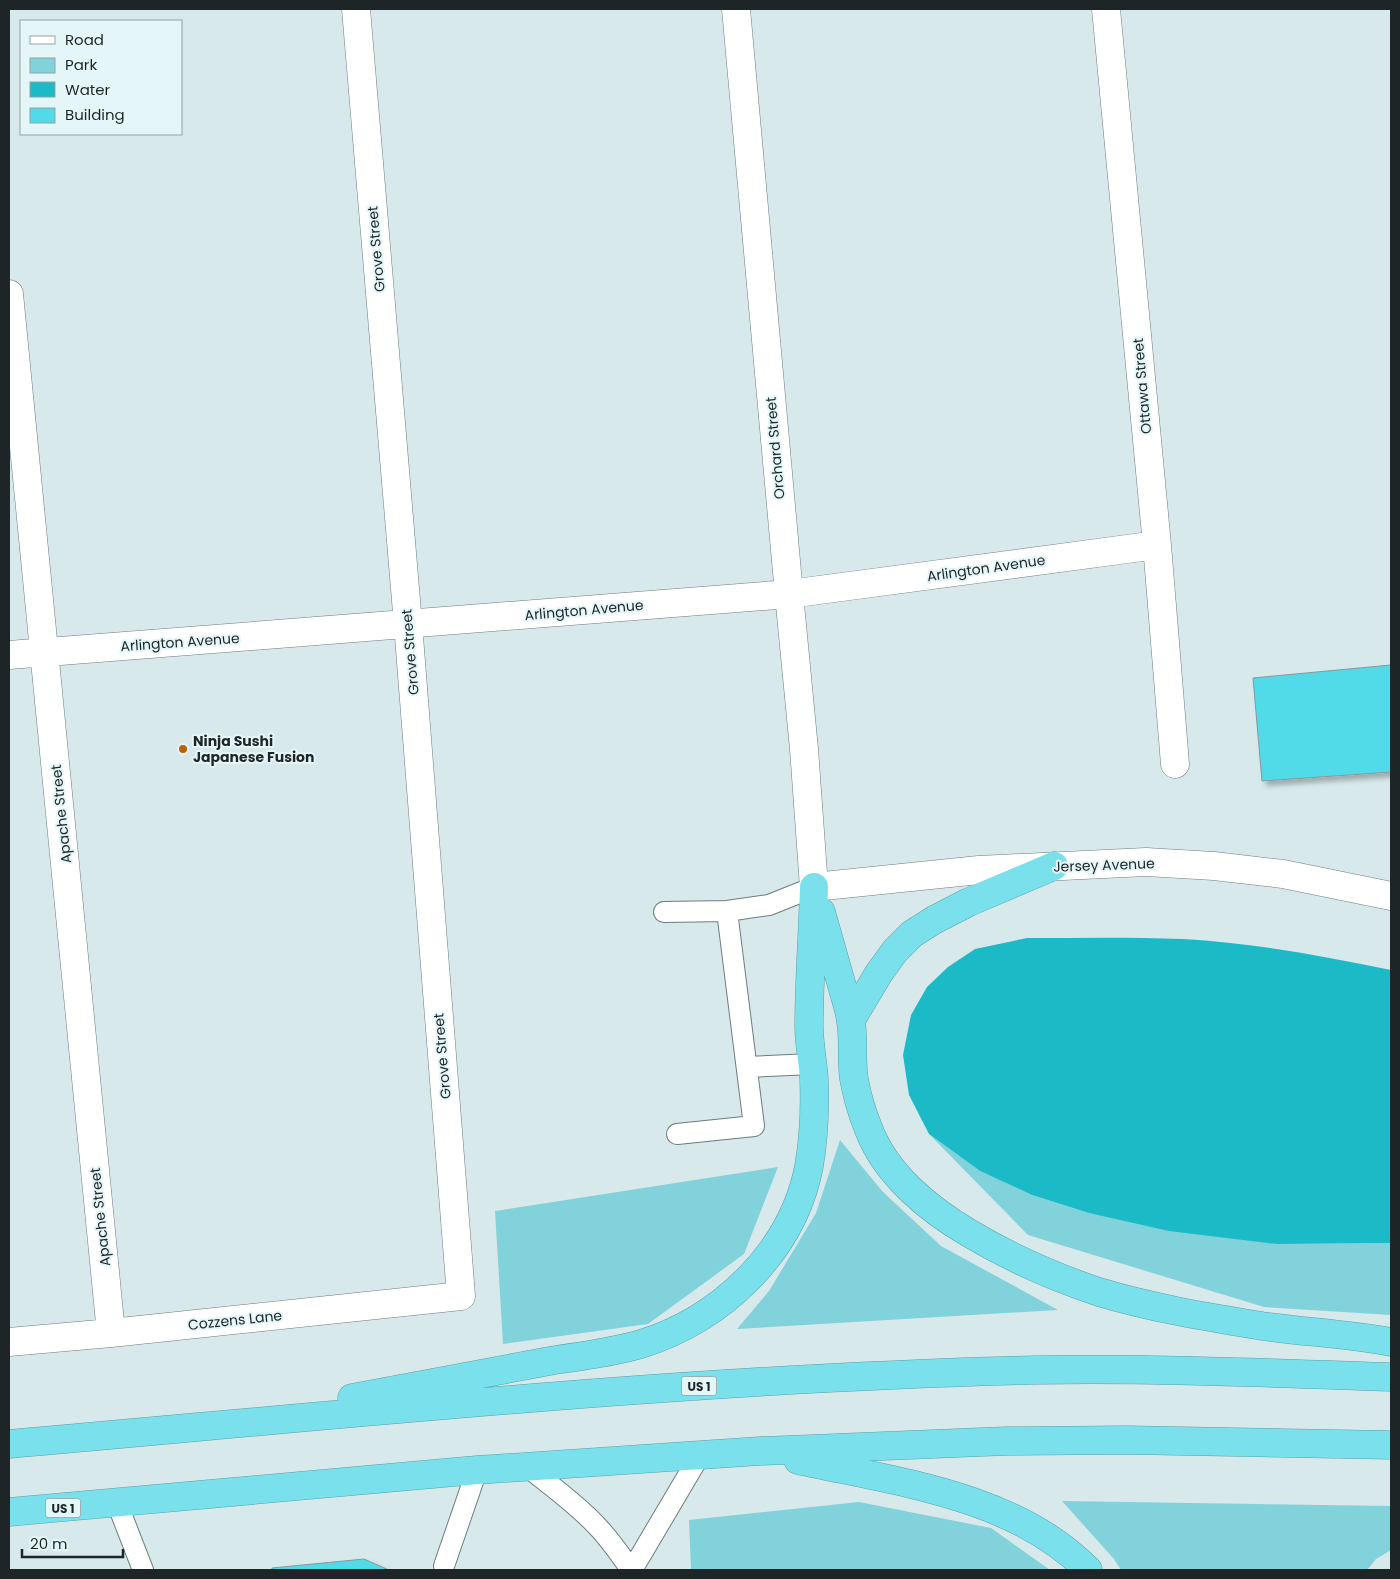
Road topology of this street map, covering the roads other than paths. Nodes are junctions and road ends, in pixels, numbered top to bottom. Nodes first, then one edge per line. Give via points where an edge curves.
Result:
1 (356, 9) edge
2 (736, 9) edge
3 (1106, 9) edge
4 (9, 294) edge
5 (1157, 545) junction
6 (788, 594) junction
7 (408, 624) junction
8 (45, 652) junction
9 (9, 655) edge
10 (1175, 764) dead end
11 (1054, 866) junction
12 (814, 887) junction
13 (1391, 896) edge
14 (727, 911) junction
15 (664, 912) dead end
16 (851, 1020) junction
17 (812, 1064) junction
18 (748, 1067) junction
19 (677, 1134) dead end
20 (461, 1296) joint
21 (111, 1333) junction
22 (9, 1342) edge
23 (1391, 1342) edge
24 (1391, 1377) edge
25 (198, 1428) junction
26 (9, 1444) edge
27 (1391, 1445) edge
28 (760, 1451) junction
29 (700, 1455) junction
30 (529, 1468) junction
31 (477, 1470) junction
32 (117, 1502) junction
33 (9, 1512) edge
34 (444, 1566) dead end
35 (143, 1570) edge
36 (631, 1570) edge
37 (1088, 1570) edge

1 - 7 street, Grove Street
2 - 6 street, Orchard Street
3 - 5 street, Ottawa Street
4 - 8 street, Apache Street
5 - 6 street, Arlington Avenue
5 - 10 street, Ottawa Street
6 - 7 street, Arlington Avenue
6 - 12 street, Orchard Street
7 - 8 street, Arlington Avenue
7 - 20 street, Grove Street
8 - 9 street, Arlington Avenue
8 - 21 street, Apache Street
11 - 12 street, Jersey Avenue via 979,870
11 - 13 street, Jersey Avenue via 1146,862 1214,866 1283,874
11 - 16 highway via 969,902 912,934 879,973
12 - 14 lane via 769,905
12 - 16 highway
12 - 17 highway via 809,1028
14 - 15 lane
14 - 18 lane
16 - 23 highway via 854,1078 869,1131 882,1156 924,1202 960,1228 1059,1278 1099,1292 1180,1312
17 - 18 lane
17 - 25 highway via 812,1140 801,1196 778,1242 761,1265 744,1284 708,1313 642,1344 616,1350
18 - 19 lane via 754,1126
20 - 21 street, Cozzens Lane
21 - 22 street, Cozzens Lane
24 - 25 highway, US 1 via 1048,1370 875,1376 562,1395
25 - 26 highway, US 1
27 - 28 highway, US 1 via 1007,1441
28 - 29 highway, US 1
28 - 37 highway via 952,1494 983,1505 1032,1528
29 - 30 highway, US 1
29 - 36 lane
30 - 31 highway, US 1
30 - 36 lane via 595,1523
31 - 32 highway, US 1
31 - 34 lane
32 - 33 highway, US 1
32 - 35 lane

